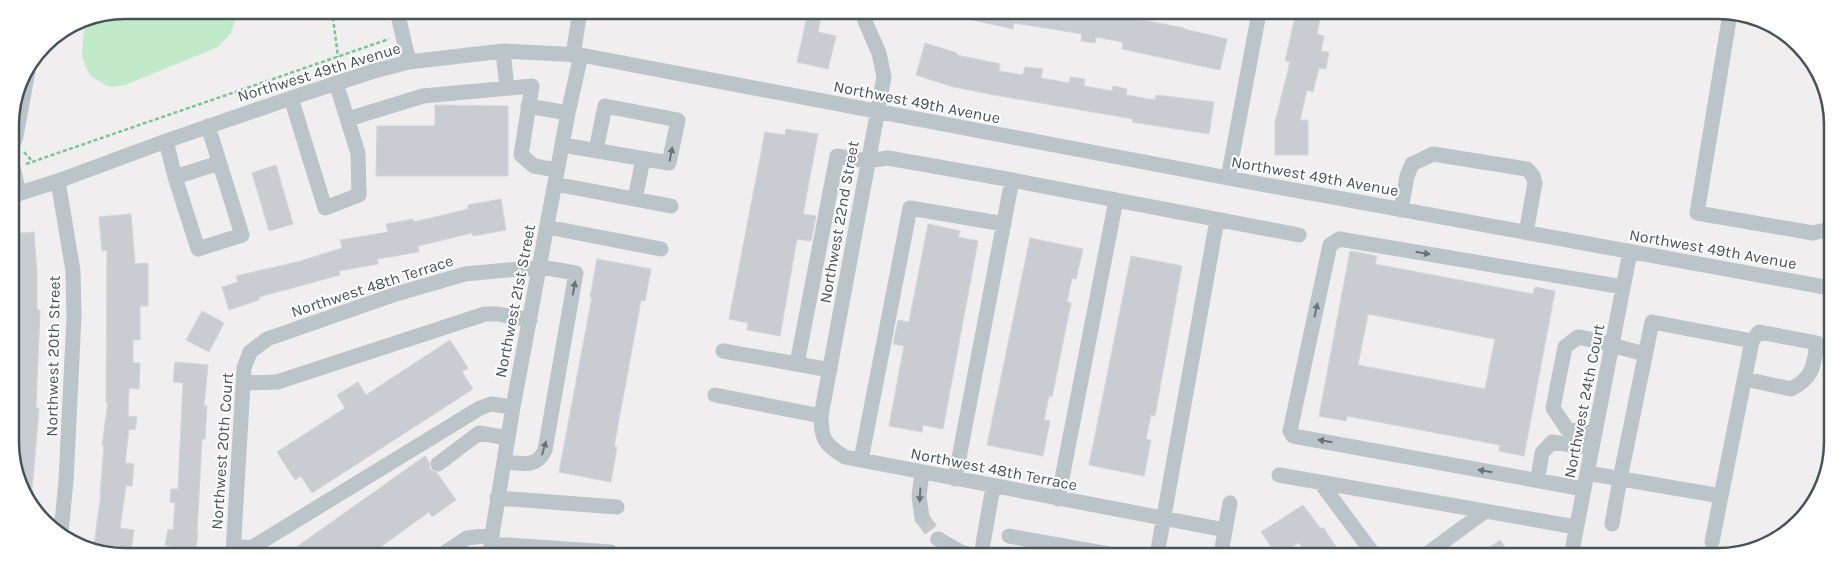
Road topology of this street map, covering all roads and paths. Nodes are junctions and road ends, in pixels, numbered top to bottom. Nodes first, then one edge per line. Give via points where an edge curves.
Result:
1 (333, 19) edge
2 (399, 19) edge
3 (579, 19) edge
4 (865, 19) edge
5 (1258, 19) edge
6 (1729, 20) edge
7 (403, 35) junction
8 (503, 51) junction
9 (577, 55) junction
10 (338, 57) junction
11 (409, 62) junction
12 (336, 84) junction
13 (506, 88) junction
14 (23, 93) edge
15 (291, 98) junction
16 (528, 106) junction
17 (876, 112) junction
18 (568, 113) junction
19 (19, 118) edge
20 (348, 119) junction
21 (208, 126) junction
22 (166, 141) junction
23 (563, 144) junction
24 (596, 150) junction
25 (19, 156) edge
26 (643, 159) junction
27 (867, 161) junction
28 (219, 163) junction
29 (175, 177) junction
30 (556, 177) junction
31 (1228, 178) junction
32 (1012, 180) junction
33 (58, 181) junction
34 (19, 194) edge
35 (635, 199) junction
36 (1116, 200) junction
37 (671, 206) dead end
38 (1401, 210) junction
39 (1217, 220) junction
40 (1004, 224) junction
41 (547, 227) junction
42 (1824, 231) edge
43 (1526, 233) junction
44 (1298, 235) dead end
45 (661, 249) dead end
46 (1630, 252) junction
47 (540, 267) junction
48 (1623, 287) junction
49 (1824, 287) edge
50 (530, 320) junction
51 (1752, 341) junction
52 (1612, 346) junction
53 (723, 351) dead end
54 (250, 352) joint
55 (1646, 354) junction
56 (797, 364) junction
57 (830, 370) junction
58 (1745, 379) junction
59 (243, 383) junction
60 (715, 394) dead end
61 (513, 407) junction
62 (821, 416) junction
63 (508, 438) junction
64 (824, 441) joint
65 (1594, 441) junction
66 (861, 460) junction
67 (505, 462) junction
68 (438, 464) dead end
69 (1539, 471) junction
70 (922, 472) junction
71 (1588, 473) junction
72 (1279, 475) dead end
73 (1509, 475) junction
74 (955, 479) junction
75 (1620, 479) junction
76 (1320, 482) junction
77 (1555, 483) junction
78 (993, 487) junction
79 (1584, 489) junction
80 (1721, 496) junction
81 (497, 498) junction
82 (1058, 499) junction
83 (1230, 503) dead end
84 (617, 507) dead end
85 (1484, 512) junction
86 (922, 518) tunnel mouth
87 (1163, 519) junction
88 (1612, 524) dead end
89 (61, 527) edge
90 (1576, 527) junction
91 (1225, 530) junction
92 (1009, 536) dead end
93 (938, 538) tunnel mouth
94 (1712, 542) dead end
95 (491, 544) edge
96 (233, 548) edge
97 (251, 548) edge
98 (452, 548) edge
99 (551, 548) edge
100 (954, 548) edge
101 (982, 548) edge
102 (1075, 548) edge
103 (1158, 548) edge
104 (1222, 548) dead end
105 (1369, 548) edge
106 (1435, 548) edge
107 (1572, 548) edge

1 - 10 path
2 - 7 street
3 - 9 street, Northwest 21st Street
4 - 17 street, Northwest 22nd Street via 879,53 884,78
5 - 31 street
6 - 42 street via 1697,213 1814,233
7 - 10 path
7 - 11 street
8 - 9 street, Northwest 49th Avenue
8 - 11 street, Northwest 49th Avenue
8 - 13 street
9 - 17 street, Northwest 49th Avenue
9 - 18 street, Northwest 21st Street
10 - 25 path
11 - 12 street, Northwest 49th Avenue
12 - 15 street, Northwest 49th Avenue
12 - 20 street
13 - 16 street via 532,86
13 - 20 street via 423,96
14 - 19 street
15 - 20 street via 325,208 359,195 358,153
15 - 21 street, Northwest 49th Avenue
16 - 18 street
16 - 30 street via 521,155
17 - 27 street, Northwest 22nd Street
17 - 31 street, Northwest 49th Avenue
18 - 23 street, Northwest 21st Street
21 - 22 street, Northwest 49th Avenue
21 - 28 street
22 - 29 street
22 - 33 street, Northwest 49th Avenue
23 - 24 street
23 - 30 street, Northwest 21st Street
24 - 26 street
26 -> 24 street via 669,163 678,120 605,106
26 - 35 street
27 - 32 street via 888,158
27 - 56 street via 836,156
27 - 57 street, Northwest 22nd Street
28 - 29 street
28 - 29 street via 242,235 198,249
30 - 35 street
30 - 41 street, Northwest 21st Street
31 - 38 street, Northwest 49th Avenue
32 - 36 street
32 - 40 street
33 - 34 street, Northwest 49th Avenue
33 - 89 street, Northwest 20th Street via 73,272 74,317
35 - 37 street
36 - 39 street
36 - 82 street
38 - 43 street, Northwest 49th Avenue
38 - 43 street via 1412,164 1433,154 1527,169 1535,183
39 - 44 street
39 - 87 street
40 - 66 street via 910,208
40 - 74 street
41 - 45 street
41 - 47 street, Northwest 21st Street
43 - 46 street, Northwest 49th Avenue
46 - 48 street, Northwest 24th Court
46 - 49 street, Northwest 49th Avenue
47 - 50 street, Northwest 21st Street
47 - 54 street, Northwest 48th Terrace via 465,274 439,281 267,339
67 -> 47 street, Northwest 48th Terrace via 529,464 538,461 545,450 576,274
48 - 52 street, Northwest 24th Court
73 -> 48 street via 1292,436 1290,431 1330,245 1339,239
50 - 59 street via 485,314 277,382
50 - 61 street, Northwest 21st Street
51 - 55 street via 1652,322
51 - 58 street
51 - 58 street via 1759,332 1817,343 1814,364 1806,380 1791,389
52 - 55 street
52 - 65 street, Northwest 24th Court
52 - 65 street via 1602,341 1578,338 1565,348 1556,391 1553,408 1567,429
53 - 56 street
54 - 59 street, Northwest 20th Court
55 - 75 street
56 - 57 street
57 - 62 street, Northwest 22nd Street
58 - 80 street
59 - 96 street, Northwest 20th Court
60 - 62 street
61 - 63 street, Northwest 21st Street
61 - 97 street via 491,404 480,408
62 - 64 street, Northwest 22nd Street
63 - 67 street, Northwest 21st Street
63 - 68 street via 479,433
64 - 66 street, Northwest 48th Terrace via 845,457
65 - 69 street via 1552,442 1542,453
65 - 71 street, Northwest 24th Court
66 - 70 street, Northwest 48th Terrace
67 - 81 street, Northwest 21st Street
69 - 73 street via 1528,469
69 - 77 street via 1547,472
70 - 74 street, Northwest 48th Terrace
70 -> 86 street via 919,496
71 - 75 street
71 - 79 street, Northwest 24th Court
72 - 76 street
73 - 77 street
74 - 78 street, Northwest 48th Terrace
75 - 80 street
75 - 88 street
76 - 85 street
76 - 105 street
77 - 79 street
78 - 82 street, Northwest 48th Terrace
78 - 101 street
79 - 90 street, Northwest 24th Court
80 - 94 street
81 - 84 street
81 - 95 street, Northwest 21st Street
82 - 87 street, Northwest 48th Terrace
83 - 91 street
85 - 90 street
85 - 106 street
87 - 91 street, Northwest 48th Terrace
87 - 103 street
90 - 107 street, Northwest 24th Court
91 - 104 street
92 - 102 street
93 - 100 street
95 - 98 street via 467,538
95 - 99 street

